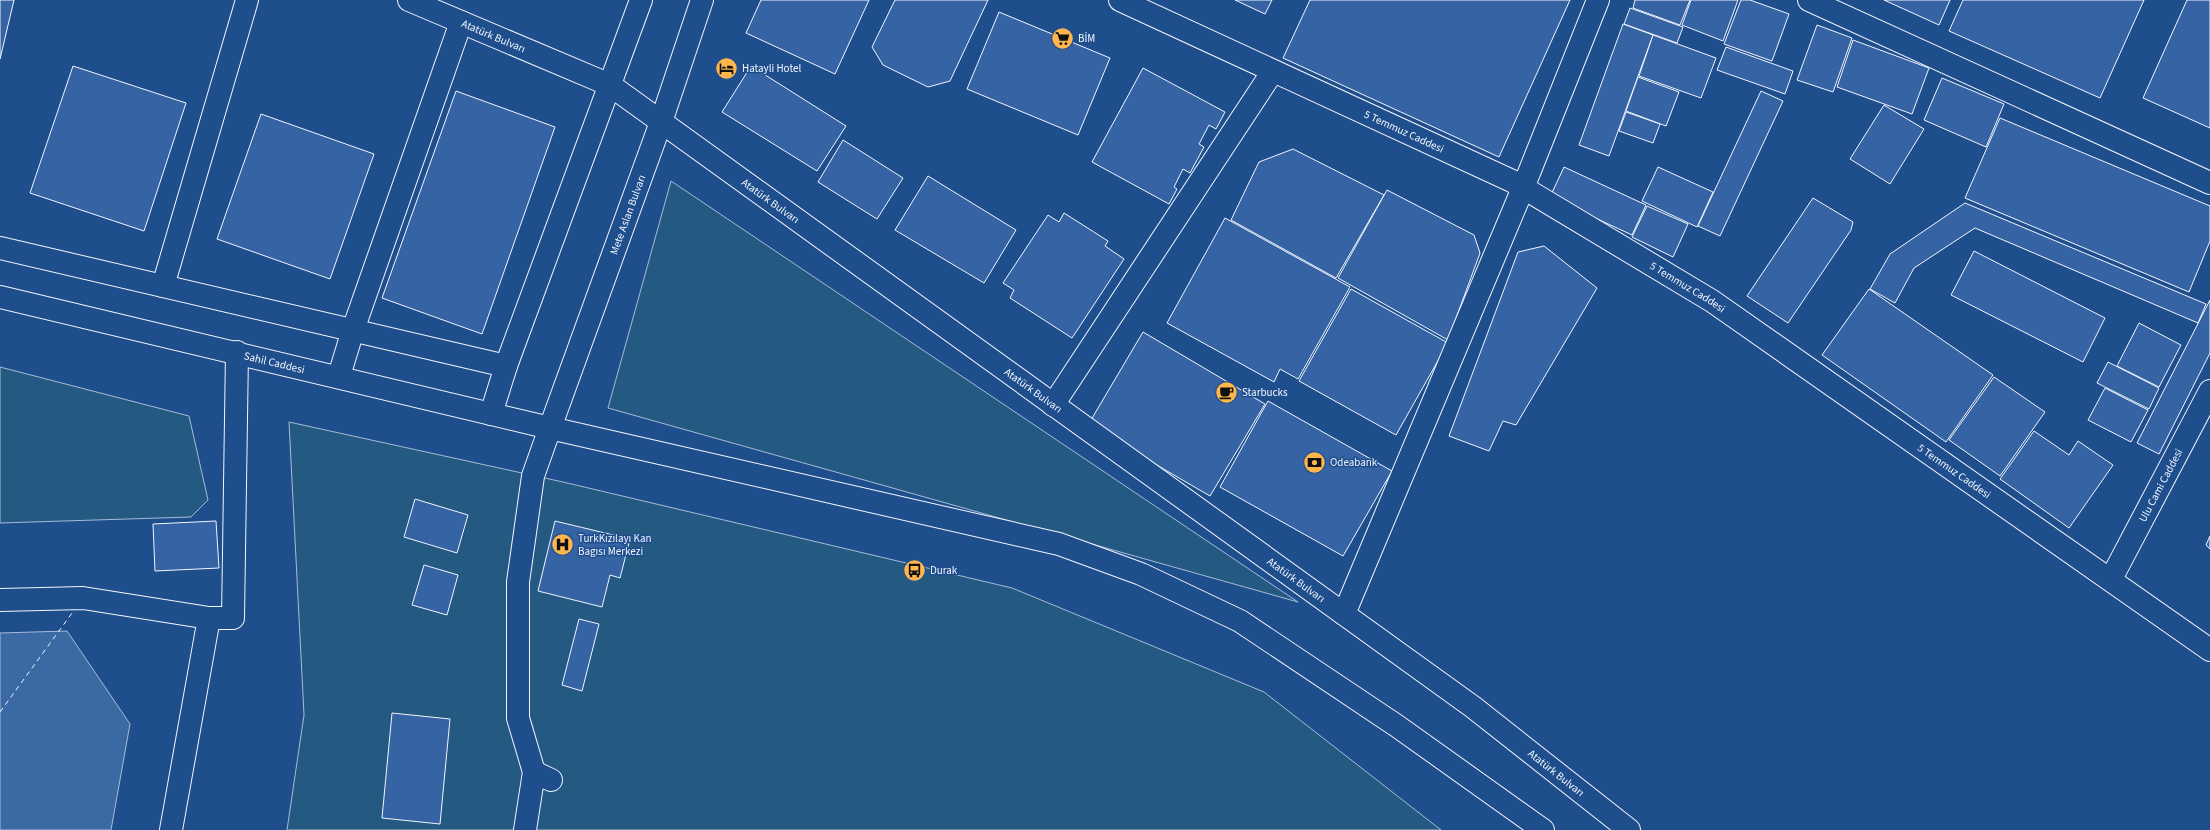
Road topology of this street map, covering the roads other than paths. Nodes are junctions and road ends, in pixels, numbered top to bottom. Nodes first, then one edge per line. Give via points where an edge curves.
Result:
1 (247, 0) edge
2 (409, 0) edge
3 (641, 0) edge
4 (702, 0) edge
5 (1120, 0) edge
6 (1598, 0) edge
7 (1809, 0) edge
8 (461, 22) junction
9 (1273, 72) junction
10 (610, 85) junction
11 (661, 122) junction
12 (2210, 183) edge
13 (1523, 188) junction
14 (0, 248) edge
15 (163, 286) junction
16 (0, 297) edge
17 (353, 330) junction
18 (237, 352) junction
19 (506, 366) junction
20 (339, 376) junction
21 (2210, 391) edge
22 (1053, 405) junction
23 (491, 414) junction
24 (550, 428) junction
25 (2111, 579) junction
26 (0, 600) edge
27 (1344, 614) junction
28 (209, 618) junction
29 (2210, 650) edge
30 (171, 830) edge
31 (525, 830) edge
32 (1543, 830) edge
33 (1629, 830) edge

1 - 15 street
2 - 8 street, Atatürk Bulvarı
3 - 10 street
4 - 11 street, Mete Aslan Bulvarı
5 - 9 street, 5 Temmuz Caddesi
6 - 13 street
7 - 12 street
8 - 10 street, Atatürk Bulvarı
8 - 17 street
9 - 13 street, 5 Temmuz Caddesi
9 - 22 street
10 - 11 street, Atatürk Bulvarı
10 - 19 street
11 - 22 street, Atatürk Bulvarı
11 - 24 street, Mete Aslan Bulvarı
13 - 25 street, 5 Temmuz Caddesi via 1712,301
13 - 27 street
14 - 15 street
15 - 17 street
16 - 18 street, Sahil Caddesi
17 - 19 street
17 - 20 street
18 - 20 street, Sahil Caddesi
18 - 28 street via 233,618
19 - 23 street
20 - 23 street, Sahil Caddesi
21 - 25 street, Ulu Cami Caddesi
22 - 27 street, Atatürk Bulvarı
23 - 24 street, Sahil Caddesi
24 - 31 street, Mete Aslan Bulvarı via 533,476 518,582 518,718 543,776
24 - 32 street via 1059,544 1141,574 1240,621 1396,726
25 - 29 street, 5 Temmuz Caddesi
26 - 28 street via 83,598
27 - 33 street, Atatürk Bulvarı via 1473,707
28 - 30 street

